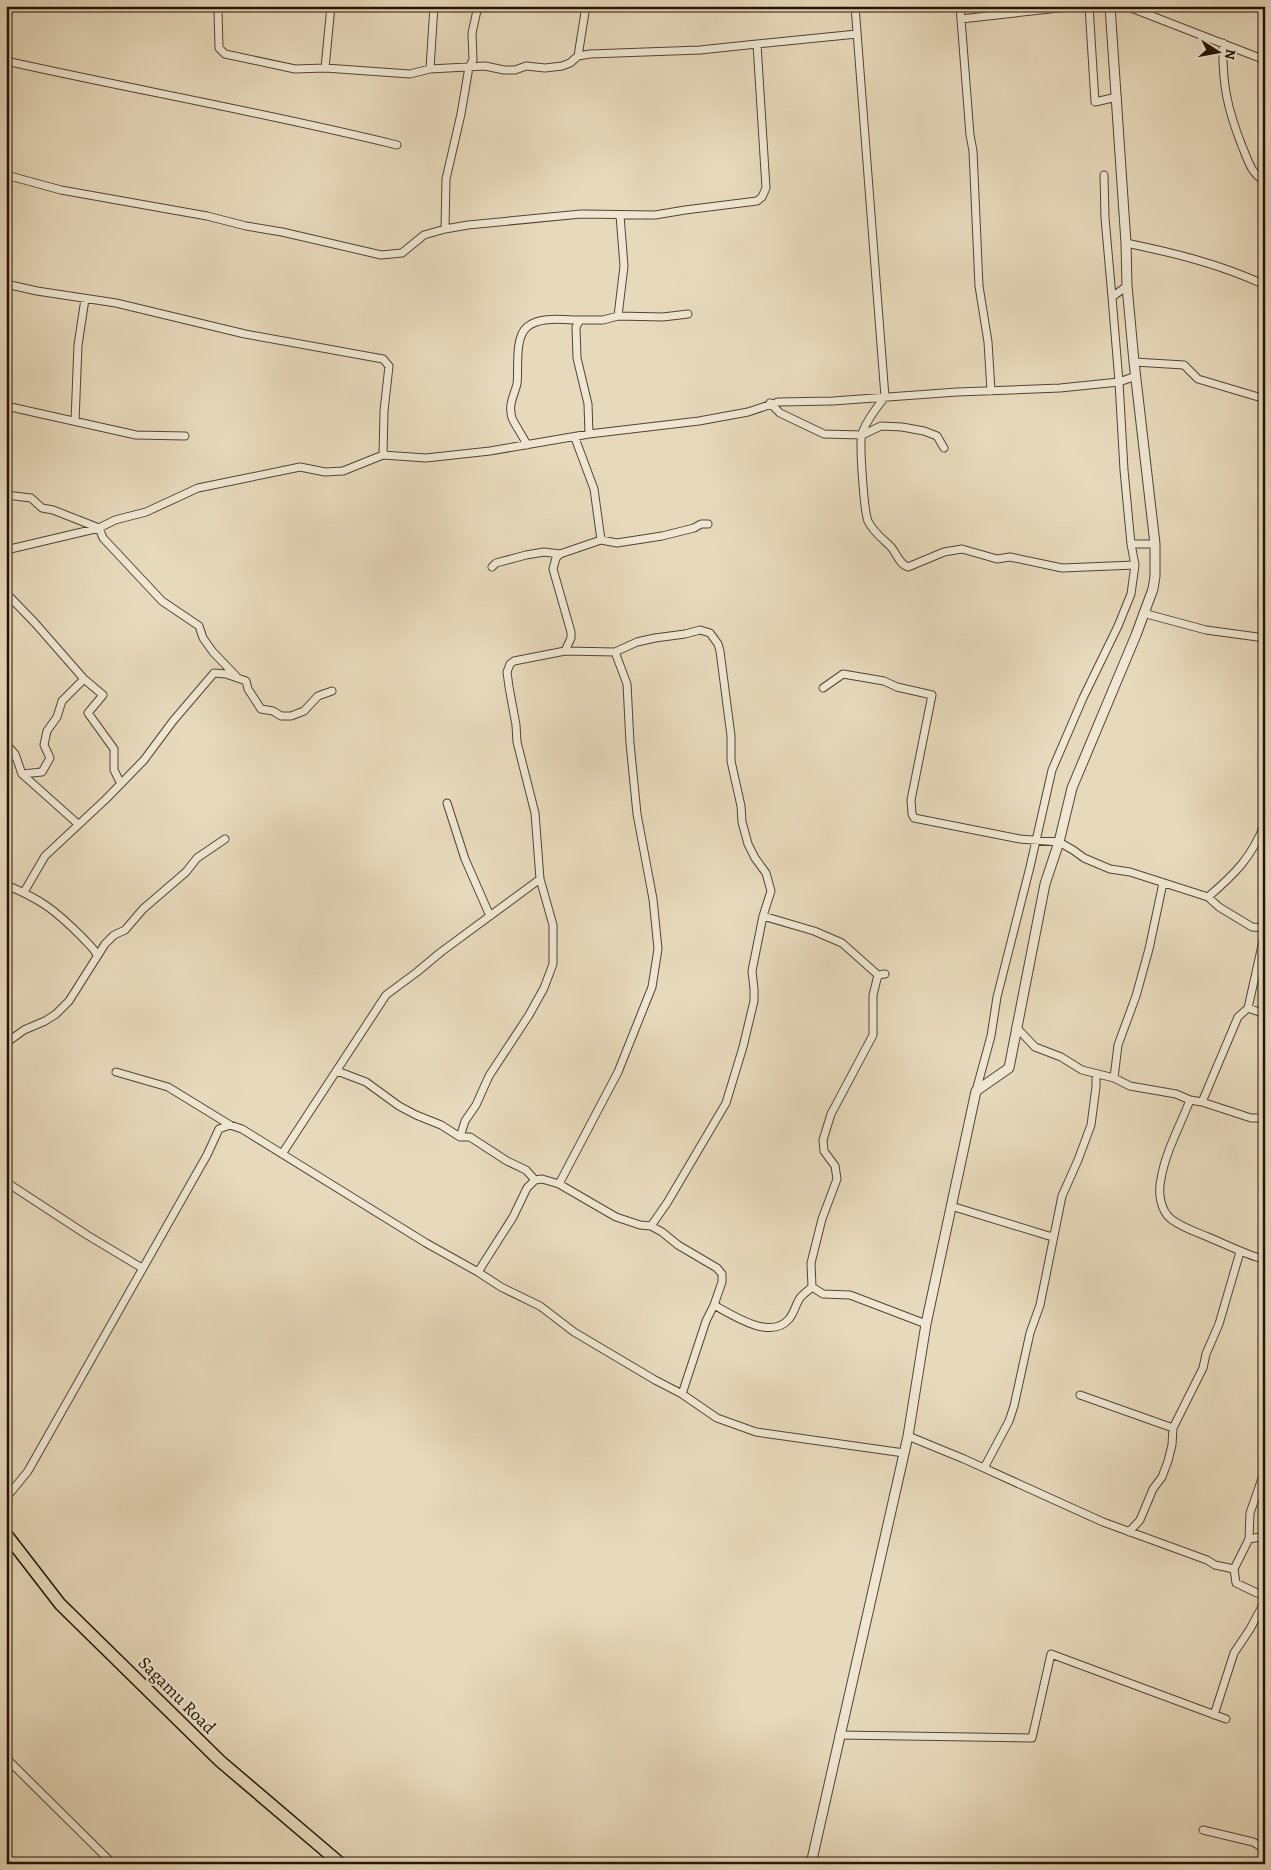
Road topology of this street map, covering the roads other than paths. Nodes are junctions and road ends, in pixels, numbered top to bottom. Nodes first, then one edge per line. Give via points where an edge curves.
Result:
1 (206, 6) edge
2 (330, 6) edge
3 (434, 6) edge
4 (478, 6) edge
5 (586, 6) edge
6 (855, 6) edge
7 (960, 6) edge
8 (1077, 6) edge
9 (1089, 6) edge
10 (1110, 6) edge
11 (1126, 6) edge
12 (218, 9) edge
13 (961, 19) junction
14 (857, 34) junction
15 (1223, 43) junction
16 (757, 44) junction
17 (578, 56) junction
18 (1265, 60) edge
19 (6, 61) edge
20 (469, 67) junction
21 (325, 68) junction
22 (430, 70) junction
23 (1117, 97) junction
24 (397, 145) dead end
25 (6, 175) edge
26 (1104, 175) dead end
27 (1265, 181) edge
28 (620, 215) junction
29 (444, 229) junction
30 (1126, 243) junction
31 (6, 284) edge
32 (1265, 285) edge
33 (1127, 286) junction
34 (1112, 297) junction
35 (86, 299) junction
36 (688, 314) dead end
37 (618, 316) junction
38 (580, 320) junction
39 (1134, 362) junction
40 (1136, 376) junction
41 (1119, 382) junction
42 (990, 391) junction
43 (885, 398) junction
44 (1265, 399) edge
45 (770, 404) junction
46 (6, 406) edge
47 (75, 421) junction
48 (589, 434) junction
49 (862, 434) junction
50 (185, 436) dead end
51 (575, 438) junction
52 (527, 445) junction
53 (944, 448) dead end
54 (383, 455) junction
55 (6, 495) edge
56 (708, 524) dead end
57 (99, 528) junction
58 (601, 540) junction
59 (1131, 544) junction
60 (1155, 544) junction
61 (6, 550) edge
62 (560, 554) junction
63 (1135, 565) junction
64 (492, 567) dead end
65 (6, 593) edge
66 (1143, 614) junction
67 (1265, 638) edge
68 (565, 650) junction
69 (615, 652) junction
70 (236, 676) junction
71 (84, 679) junction
72 (823, 688) dead end
73 (332, 691) dead end
74 (6, 744) edge
75 (22, 774) junction
76 (121, 784) junction
77 (447, 803) dead end
78 (1265, 823) edge
79 (78, 824) junction
80 (224, 839) dead end
81 (1036, 840) junction
82 (1059, 842) junction
83 (540, 879) junction
84 (1163, 883) junction
85 (6, 885) edge
86 (24, 892) junction
87 (1208, 897) junction
88 (490, 916) junction
89 (763, 916) junction
90 (1265, 928) edge
91 (1265, 932) edge
92 (97, 955) junction
93 (1248, 1008) junction
94 (1265, 1014) edge
95 (1016, 1027) junction
96 (6, 1043) edge
97 (338, 1071) junction
98 (116, 1072) dead end
99 (1096, 1074) junction
100 (1114, 1078) junction
101 (976, 1091) junction
102 (1190, 1100) junction
103 (1202, 1102) junction
104 (1265, 1118) edge
105 (230, 1125) junction
106 (460, 1137) junction
107 (282, 1154) junction
108 (534, 1180) junction
109 (6, 1182) edge
110 (559, 1184) junction
111 (951, 1206) junction
112 (651, 1226) junction
113 (1054, 1236) junction
114 (1240, 1252) junction
115 (1265, 1260) edge
116 (142, 1268) junction
117 (478, 1272) junction
118 (812, 1287) junction
119 (714, 1305) junction
120 (926, 1324) junction
121 (682, 1394) junction
122 (1080, 1395) dead end
123 (1174, 1428) junction
124 (908, 1436) junction
125 (904, 1453) junction
126 (984, 1468) junction
127 (1265, 1470) edge
128 (6, 1498) edge
129 (1129, 1532) junction
130 (6, 1534) edge
131 (1265, 1538) edge
132 (1249, 1539) junction
133 (1234, 1569) junction
134 (1265, 1595) edge
135 (1265, 1601) edge
136 (1214, 1715) junction
137 (1226, 1719) dead end
138 (839, 1735) junction
139 (6, 1758) edge
140 (1203, 1830) dead end
141 (1265, 1849) edge
142 (113, 1864) edge
143 (341, 1864) edge
144 (811, 1864) edge

1 - 12 street
2 - 21 street
3 - 22 street
4 - 20 street via 472,33 473,60
5 - 17 street
6 - 14 street
7 - 13 street
8 - 13 street
9 - 23 street via 1095,102
10 - 23 street
11 - 15 street
12 - 21 street via 219,48 226,54 295,69
13 - 42 street via 973,151 979,286 988,342
14 - 16 street
14 - 43 street
15 - 18 street
15 - 27 street via 1224,83 1231,117 1252,169
16 - 17 street
16 - 28 street via 766,176 766,188 758,201 655,215
17 - 20 street via 562,66 545,68
19 - 24 street
20 - 22 street
20 - 29 street via 446,179
21 - 22 street via 410,74
23 - 30 street
25 - 29 street via 61,190 207,216 381,255 402,253 424,235
26 - 34 street
28 - 29 street via 581,214
28 - 37 street via 624,266
30 - 32 street via 1211,264
30 - 33 street
31 - 35 street
33 - 34 street
33 - 39 street
34 - 41 street
35 - 47 street via 78,346
35 - 54 street via 116,303 245,334 383,359 389,366
36 - 37 street
37 - 38 street
38 - 48 street via 576,327 577,358 588,404
38 - 52 street via 544,321 524,330 517,354 516,385 511,405 512,418
39 - 40 street
39 - 44 street via 1184,365 1198,379
40 - 41 street
40 - 60 street
41 - 42 street
41 - 59 street
42 - 43 street
43 - 45 street
43 - 49 street
45 - 48 street via 748,412 699,421
45 - 49 street via 780,413 824,434
46 - 47 street
47 - 50 street via 136,435
48 - 51 street
49 - 53 street via 880,426 902,427 937,436
49 - 63 street via 864,504 868,522 904,566 962,549 997,559 1010,557 1062,568
51 - 52 street
51 - 58 street via 594,489
52 - 54 street via 426,458
54 - 57 street via 343,471 325,472 300,467 198,488 146,512
55 - 57 street via 31,498 42,508
56 - 58 street via 617,544
57 - 61 street
57 - 70 street via 102,538 162,601 199,626 212,652
58 - 62 street
59 - 60 street
59 - 63 street
60 - 66 street via 1155,576
62 - 64 street via 526,554
62 - 68 street via 553,568 571,632
63 - 81 street via 1132,594 1052,770
65 - 71 street
66 - 67 street via 1206,630
66 - 82 street via 1072,788
68 - 69 street
68 - 83 street via 514,661 507,672 517,742 534,813
69 - 89 street via 638,642 700,630 710,633 718,644 729,717 731,761 743,828 755,858 766,873 771,891
69 - 110 street via 627,684 637,814 653,899 658,949 652,987 618,1072
70 - 73 street via 246,681 261,709 281,716 304,710 318,696
70 - 76 street via 214,674
71 - 75 street via 62,702 47,731 44,745 50,758 42,772
71 - 76 street via 103,695 88,713 114,749 114,770
72 - 81 street via 843,674 931,694 911,800 913,816
74 - 75 street via 15,754
75 - 79 street
76 - 79 street
77 - 88 street via 465,859
78 - 87 street via 1253,849 1233,876
79 - 86 street via 45,856
80 - 92 street via 197,858 125,930 114,935
81 - 82 street
81 - 101 street
82 - 84 street via 1110,869
82 - 95 street via 1044,884
83 - 88 street
83 - 106 street via 553,925 552,964 544,988 489,1076
84 - 87 street
84 - 100 street via 1136,996 1118,1045
85 - 86 street
86 - 92 street via 49,906
87 - 90 street via 1252,927
88 - 97 street via 386,995
89 - 112 street via 752,971 754,1002 726,1103
89 - 118 street via 842,943 882,974 873,995 873,1034 831,1114 823,1140 824,1151 835,1166 837,1179 810,1263
91 - 93 street
92 - 96 street via 56,1014
93 - 94 street
93 - 103 street via 1238,1017
95 - 99 street via 1035,1047
95 - 101 street via 1009,1068
97 - 106 street via 366,1082 399,1106
97 - 107 street
98 - 105 street via 168,1087
99 - 100 street
99 - 113 street via 1091,1125 1062,1196
100 - 102 street via 1130,1086 1176,1094
101 - 111 street
102 - 103 street
102 - 114 street via 1160,1180 1160,1200 1170,1218
103 - 104 street via 1252,1118
105 - 107 street
105 - 116 street via 219,1129
106 - 108 street via 470,1137 526,1170
107 - 117 street
108 - 110 street
108 - 117 street
109 - 116 street
110 - 112 street via 616,1217
111 - 113 street
111 - 120 street
112 - 119 street via 722,1274
113 - 126 street via 1014,1406
114 - 115 street
114 - 123 street via 1203,1368
116 - 128 street via 28,1471
117 - 121 street via 540,1306 585,1339
118 - 119 street via 800,1298 789,1320 778,1327 760,1327 741,1321
118 - 120 street via 823,1294 850,1295
119 - 121 street
120 - 124 street
121 - 125 street via 717,1418 756,1432
122 - 123 street
123 - 129 street via 1162,1476 1140,1520
124 - 125 street
124 - 126 street
125 - 138 street
126 - 129 street
127 - 132 street via 1250,1513
129 - 133 street via 1207,1560 1215,1566
130 - 143 highway, Sagamu Road via 60,1604 213,1754
131 - 132 street
132 - 133 street
133 - 134 street via 1236,1583
135 - 136 street via 1234,1653
136 - 137 street
136 - 138 street via 1051,1654 1032,1738
138 - 144 street
139 - 142 street
140 - 141 street via 1253,1842

